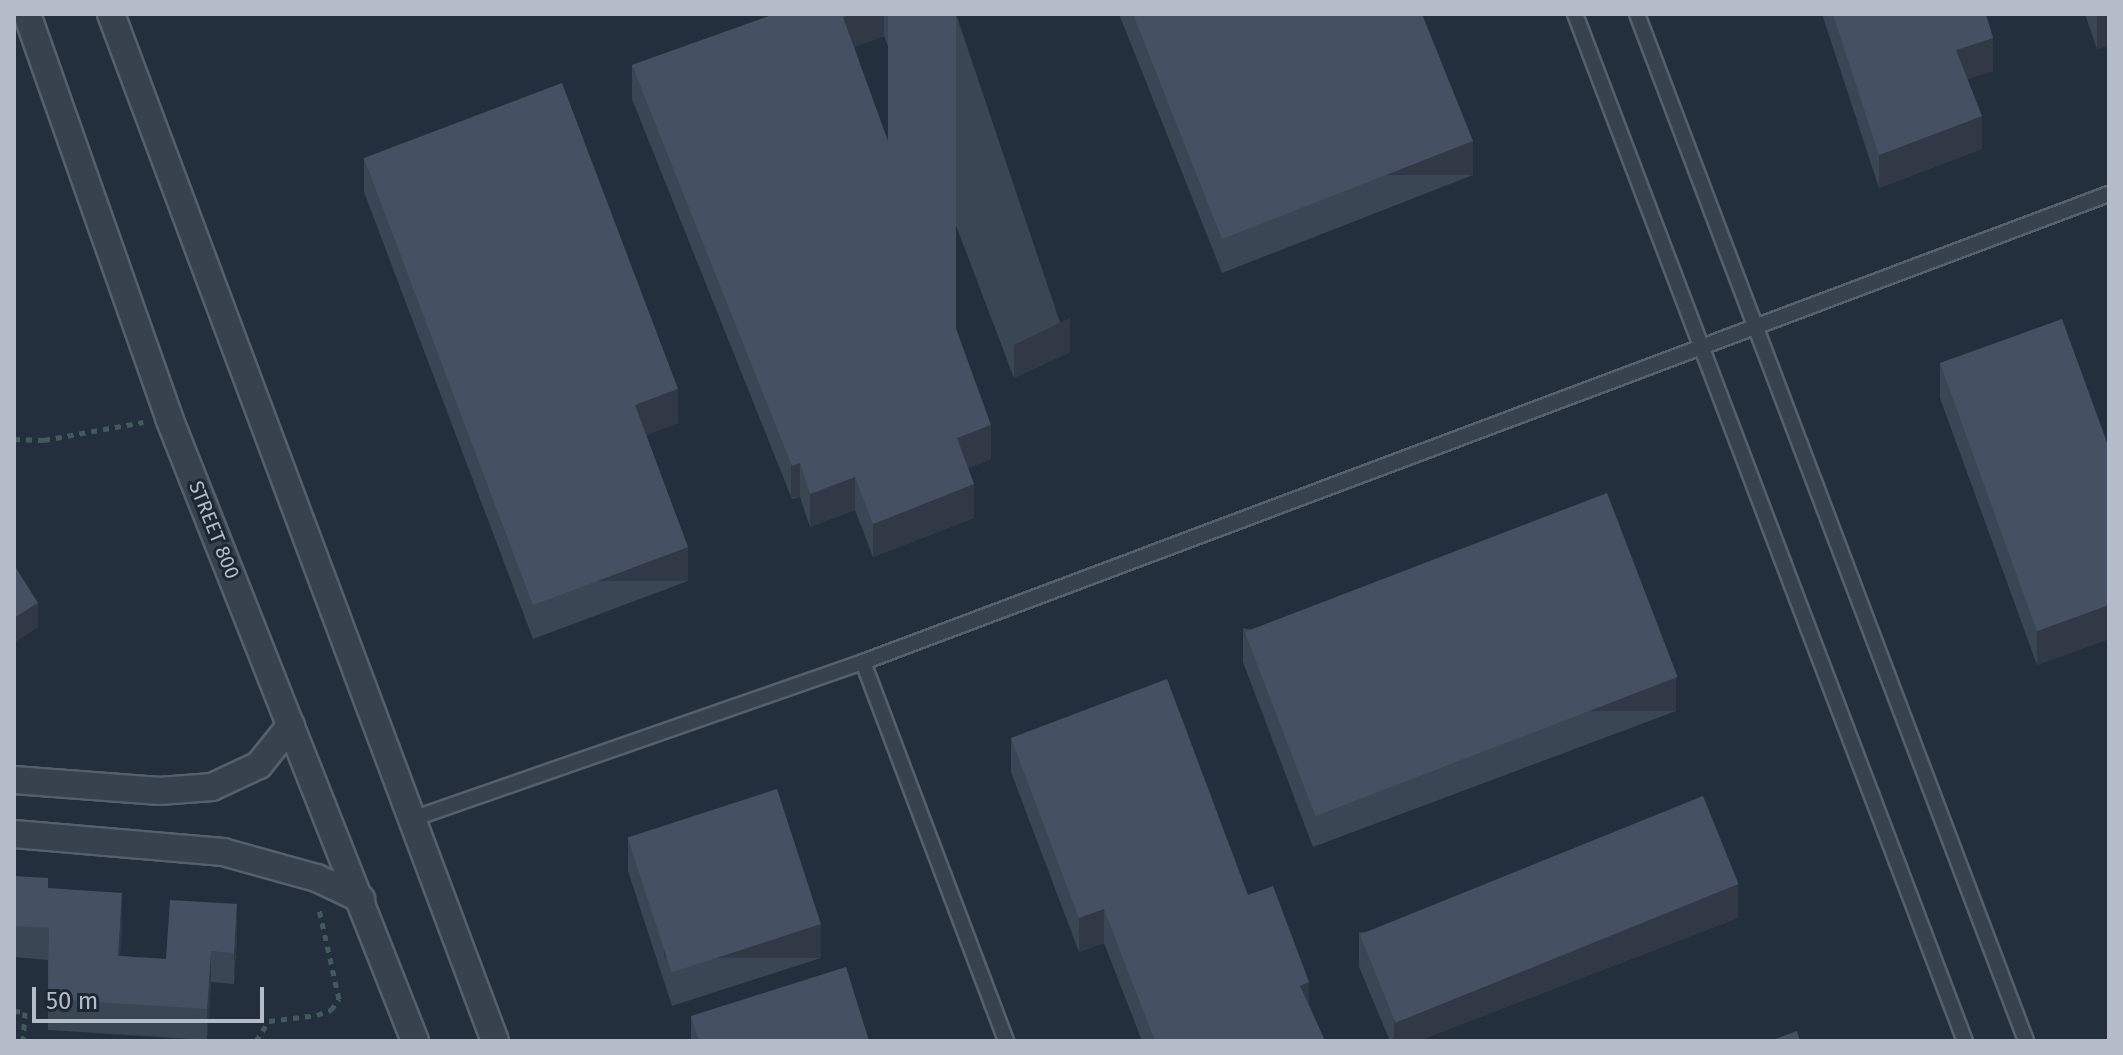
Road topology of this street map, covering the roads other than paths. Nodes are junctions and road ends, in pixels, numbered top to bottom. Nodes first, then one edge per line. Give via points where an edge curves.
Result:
1 (27, 14) edge
2 (111, 14) edge
3 (1575, 14) edge
4 (1637, 14) edge
5 (2109, 194) edge
6 (1756, 327) junction
7 (1702, 347) junction
8 (863, 662) junction
9 (291, 725) junction
10 (14, 780) edge
11 (412, 819) junction
12 (14, 834) edge
13 (361, 899) junction
14 (415, 1041) edge
15 (495, 1041) edge
16 (1006, 1041) edge
17 (1965, 1041) edge
18 (2026, 1041) edge

1 - 9 street, STREET 800 via 169,418
2 - 11 street
3 - 7 lane
4 - 6 lane
5 - 6 lane
6 - 7 lane
6 - 18 lane
7 - 8 lane
7 - 17 lane
8 - 11 lane
8 - 16 lane
9 - 10 street via 259,765 212,787 160,791
9 - 13 street, STREET 800
11 - 15 street
12 - 13 street via 223,852 317,878
13 - 14 street, STREET 800

